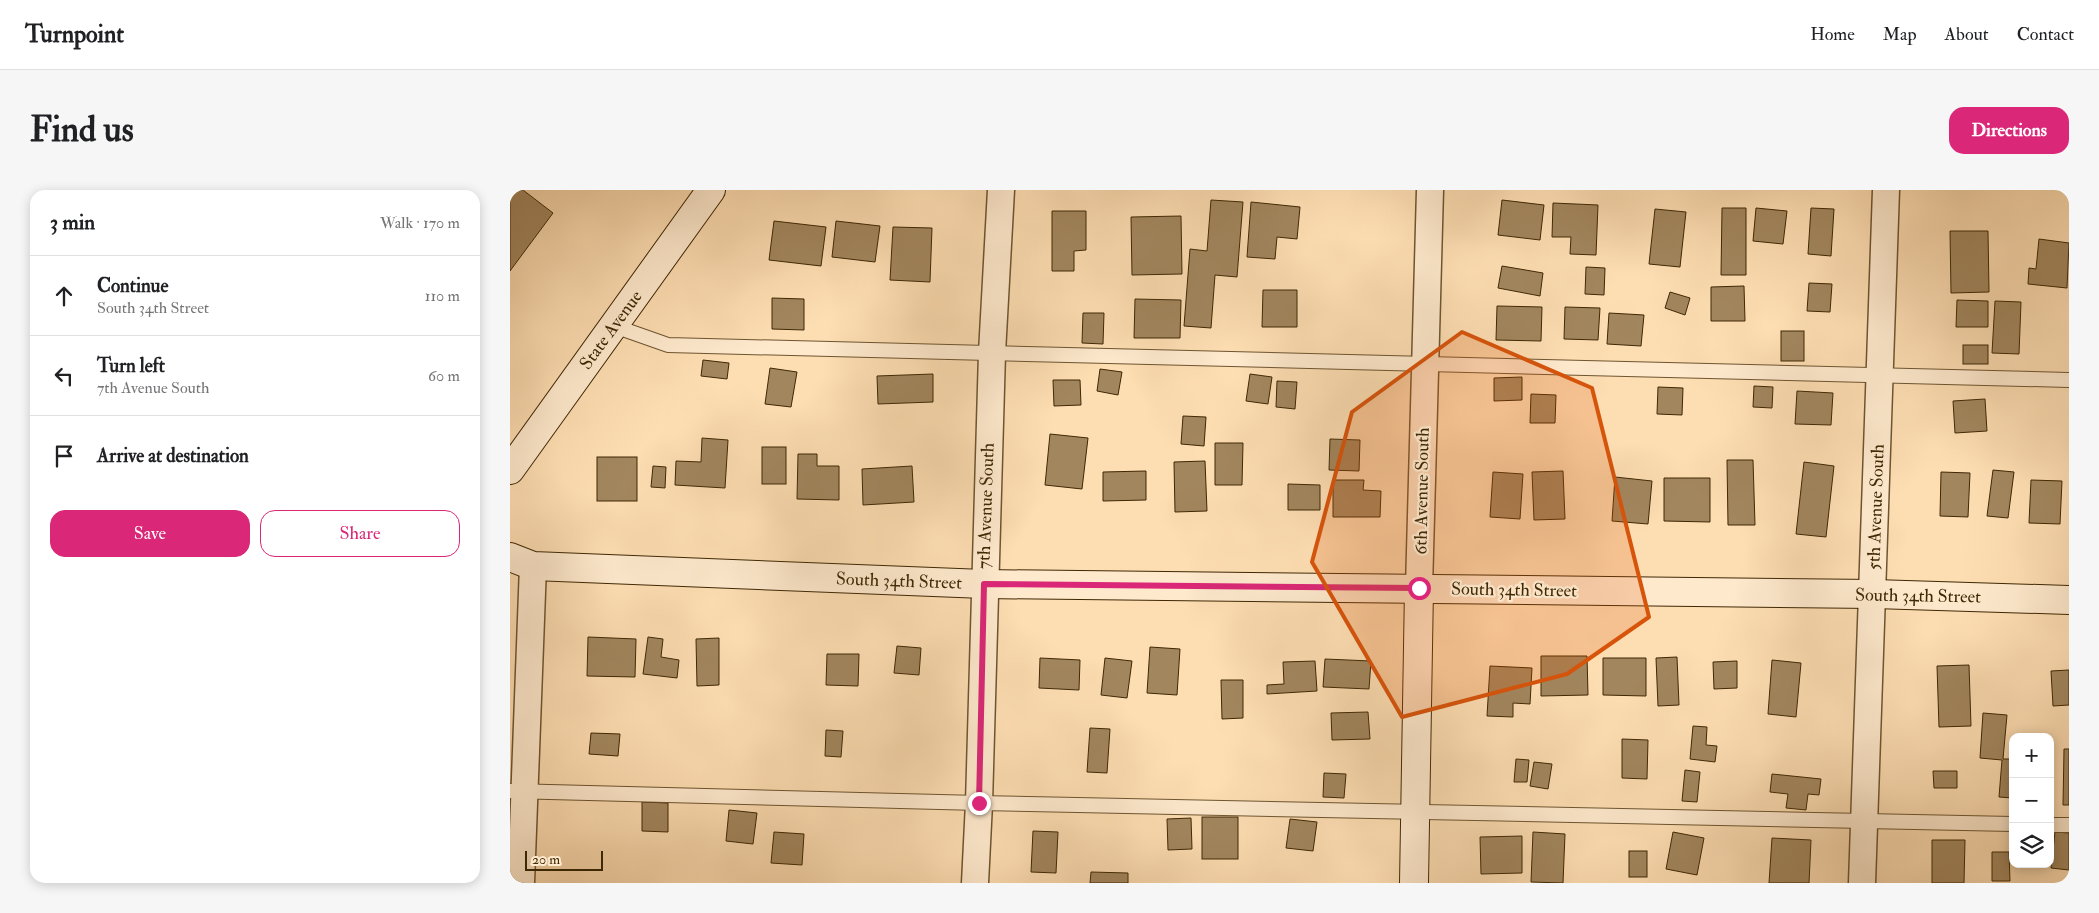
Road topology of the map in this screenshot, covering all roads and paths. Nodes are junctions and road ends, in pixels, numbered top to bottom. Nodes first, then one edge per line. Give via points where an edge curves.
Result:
1 (711, 190) edge
2 (1001, 190) edge
3 (1430, 190) edge
4 (1886, 190) edge
5 (614, 326) junction
6 (992, 353) junction
7 (1425, 365) junction
8 (1880, 375) junction
9 (2069, 380) edge
10 (510, 470) edge
11 (521, 562) edge
12 (984, 584) junction
13 (1419, 588) junction
14 (1874, 594) junction
15 (2069, 600) edge
16 (517, 791) edge
17 (979, 803) junction
18 (1415, 810) junction
19 (1864, 821) junction
20 (2009, 824) edge
21 (2054, 825) edge
22 (2069, 825) edge
23 (521, 883) edge
24 (975, 883) edge
25 (1414, 883) edge
26 (1862, 883) edge

1 - 5 street, State Avenue
2 - 6 street, 7th Avenue South
3 - 7 street, 6th Avenue South
4 - 8 street, 5th Avenue South
5 - 6 lane via 668,345
5 - 10 street, State Avenue
6 - 7 lane
6 - 12 street, 7th Avenue South
7 - 8 lane
7 - 13 street, 6th Avenue South
8 - 9 lane
8 - 14 street, 5th Avenue South
11 - 12 street, South 34th Street
11 - 16 street
12 - 13 street, South 34th Street
12 - 17 street, 7th Avenue South
13 - 14 street, South 34th Street
13 - 18 street, 6th Avenue South
14 - 15 street, South 34th Street
14 - 19 street, 5th Avenue South
16 - 17 lane
16 - 23 street
17 - 18 lane
17 - 24 street, 7th Avenue South
18 - 19 lane
18 - 25 street, 6th Avenue South
19 - 20 lane
19 - 26 street, 5th Avenue South
21 - 22 lane

